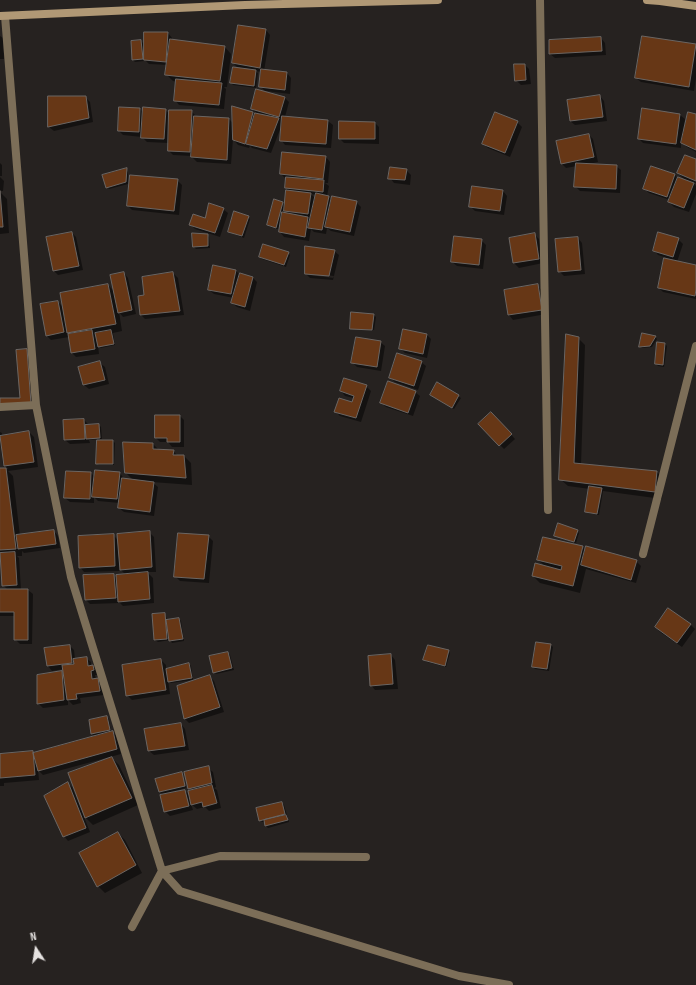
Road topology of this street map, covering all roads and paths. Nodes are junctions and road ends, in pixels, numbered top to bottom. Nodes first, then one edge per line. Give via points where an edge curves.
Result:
1 (438, 0) edge
2 (540, 0) edge
3 (647, 0) edge
4 (696, 6) edge
5 (2, 16) edge
6 (696, 346) edge
7 (36, 405) junction
8 (0, 407) edge
9 (548, 510) dead end
10 (643, 554) dead end
11 (366, 857) dead end
12 (162, 871) junction
13 (132, 927) dead end
14 (509, 985) edge

1 - 5 main road via 246,5
2 - 9 street
3 - 4 main road
5 - 7 street
6 - 10 street
7 - 8 street
7 - 12 street via 71,577
11 - 12 street via 220,856
12 - 13 street
12 - 14 street via 180,891 459,976

